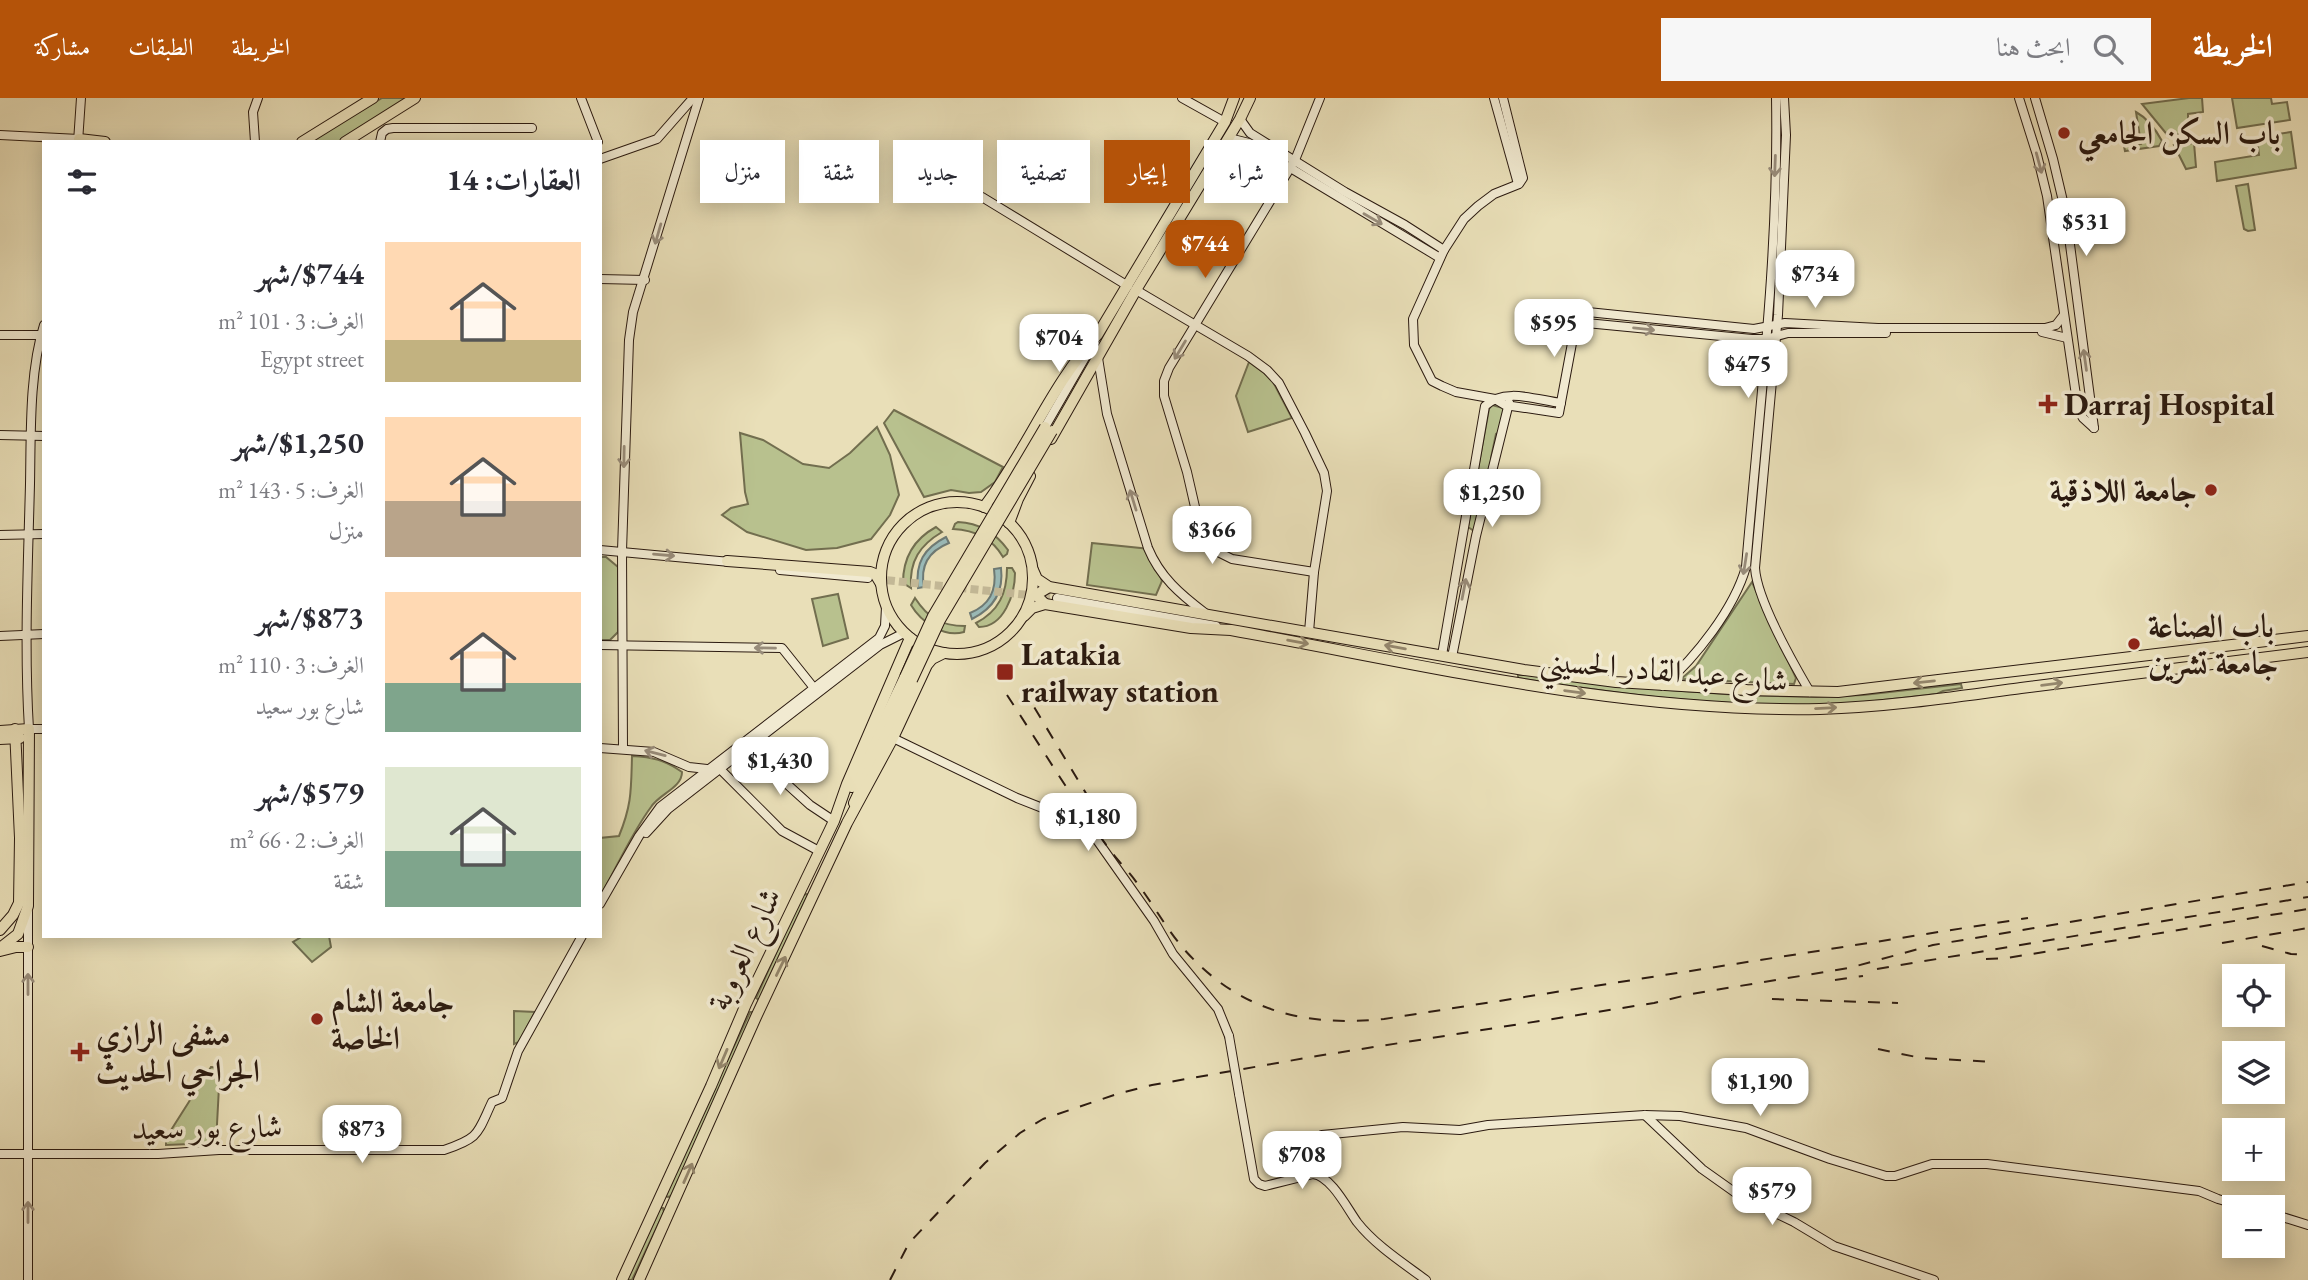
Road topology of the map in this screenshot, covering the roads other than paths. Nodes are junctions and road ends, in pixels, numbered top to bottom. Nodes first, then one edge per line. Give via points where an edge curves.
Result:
1 (81, 98) edge
2 (258, 98) edge
3 (373, 98) edge
4 (415, 98) edge
5 (581, 98) edge
6 (696, 98) edge
7 (1182, 98) edge
8 (1234, 98) edge
9 (1250, 98) edge
10 (1320, 98) edge
11 (1494, 98) edge
12 (1503, 98) edge
13 (1776, 98) edge
14 (1784, 98) edge
15 (2018, 98) edge
16 (2035, 98) edge
17 (1240, 119) junction
18 (1224, 122) junction
19 (532, 128) dead end
20 (0, 135) edge
21 (1229, 138) junction
22 (79, 140) edge
23 (255, 140) edge
24 (305, 140) edge
25 (348, 140) edge
26 (380, 140) edge
27 (597, 140) edge
28 (602, 159) edge
29 (1292, 164) junction
30 (1518, 184) junction
31 (983, 198) edge
32 (2070, 246) junction
33 (2054, 247) junction
34 (1442, 254) junction
35 (602, 279) edge
36 (645, 280) junction
37 (1132, 288) junction
38 (2063, 316) junction
39 (1576, 322) junction
40 (1699, 323) junction
41 (1194, 325) junction
42 (1773, 325) junction
43 (42, 332) edge
44 (1098, 334) junction
45 (0, 335) edge
46 (41, 335) junction
47 (1110, 336) junction
48 (1701, 336) junction
49 (1776, 336) junction
50 (2067, 338) junction
51 (1766, 339) junction
52 (1098, 358) junction
53 (1512, 396) junction
54 (1495, 399) junction
55 (1561, 403) junction
56 (1508, 405) junction
57 (1049, 429) junction
58 (0, 435) edge
59 (31, 436) junction
60 (42, 436) edge
61 (1758, 468) junction
62 (984, 507) junction
63 (1009, 523) junction
64 (29, 534) junction
65 (42, 534) edge
66 (0, 535) edge
67 (602, 551) edge
68 (622, 551) junction
69 (727, 561) junction
70 (1033, 570) junction
71 (1314, 572) junction
72 (868, 578) tunnel mouth
73 (881, 584) junction
74 (1049, 587) junction
75 (1057, 598) tunnel mouth
76 (1045, 604) junction
77 (886, 607) junction
78 (1208, 615) junction
79 (1024, 616) junction
80 (1231, 630) junction
81 (1309, 632) junction
82 (27, 634) junction
83 (42, 634) edge
84 (0, 636) edge
85 (907, 636) junction
86 (2308, 636) edge
87 (602, 645) edge
88 (622, 645) junction
89 (2308, 652) edge
90 (944, 653) junction
91 (1447, 656) junction
92 (1490, 664) junction
93 (1511, 667) junction
94 (1968, 677) junction
95 (909, 679) junction
96 (1487, 679) junction
97 (1507, 682) junction
98 (1662, 686) junction
99 (814, 688) junction
100 (1810, 692) junction
101 (1945, 698) junction
102 (42, 730) edge
103 (0, 731) edge
104 (29, 733) junction
105 (15, 734) junction
106 (893, 738) junction
107 (0, 739) edge
108 (746, 747) junction
109 (602, 748) edge
110 (623, 749) junction
111 (719, 768) junction
112 (707, 769) junction
113 (834, 821) junction
114 (847, 823) junction
115 (634, 845) junction
116 (819, 851) junction
117 (602, 901) edge
118 (23, 904) junction
119 (0, 930) edge
120 (581, 938) edge
121 (28, 947) junction
122 (0, 949) edge
123 (746, 1004) junction
124 (760, 1009) junction
125 (1645, 1115) junction
126 (0, 1154) edge
127 (28, 1155) junction
128 (1318, 1174) junction
129 (2222, 1200) edge
130 (658, 1202) junction
131 (673, 1207) junction
132 (2285, 1218) edge
133 (2308, 1225) edge
134 (28, 1280) edge
135 (622, 1280) edge
136 (639, 1280) edge
137 (1426, 1280) edge
138 (1934, 1280) edge

1 - 22 street
2 - 23 street via 253,112
3 - 24 main road
4 - 25 main road
5 - 27 street
6 - 28 street via 657,138
6 -> 36 street
7 - 18 street
8 - 18 main road
9 - 17 main road
10 - 29 street
11 - 30 street
12 - 30 street via 1522,175
13 -> 42 street
14 - 42 street via 1786,135
15 -> 33 street via 2043,175
16 - 32 street via 2058,177
17 - 21 main road
17 - 29 street
18 - 37 main road
19 - 26 street via 393,128 382,133
20 - 22 street
21 - 29 street
21 - 37 main road
29 - 34 street via 1405,225
29 - 41 street
30 - 34 street via 1478,205
31 - 37 street
32 - 33 street
50 -> 32 street via 2078,409 2094,428
33 - 38 street
34 - 54 street via 1413,319 1414,345 1432,381 1456,392
35 - 36 street
36 -> 68 street via 629,340
37 - 41 street
37 - 44 main road
37 - 47 main road
38 - 42 street via 2056,325 2045,328
38 - 50 street
39 - 40 street via 1578,311
39 -> 48 street
39 - 55 street
40 - 42 street via 1754,329
40 - 48 street
41 - 71 street via 1248,356 1276,379 1305,433 1327,487
41 -> 71 street via 1164,386 1201,533 1216,551 1232,559
42 - 49 street
42 - 51 street
43 - 46 street
44 - 57 street
44 - 62 main road via 1069,369
45 - 46 street
46 - 59 street
47 - 52 main road
47 - 57 street
48 - 51 street
49 - 50 street via 2046,332
49 - 51 street
49 - 61 street
51 - 61 street
52 - 63 main road via 1032,472
78 -> 52 street via 1156,567 1147,548 1107,414
53 - 54 street
53 - 55 street
53 - 56 street
54 - 56 street
54 - 91 street via 1483,413
55 - 56 street via 1559,413
91 -> 56 street
57 - 95 main road, bridge
58 - 59 street
59 - 60 street
59 - 64 street
61 -> 98 street via 1742,580 1687,665
61 - 100 street via 1755,579
62 - 63 main road
62 - 73 main road via 944,503 908,520 885,552
63 - 70 main road via 1025,544
64 - 65 street
64 - 66 street
64 - 82 street
67 - 68 street
68 -> 69 street
68 - 88 street
69 - 72 street
69 - 73 main road via 870,572
70 - 74 main road
70 - 79 main road via 1032,594
71 - 81 street
73 - 77 main road
74 - 76 main road via 1038,597
74 - 78 main road, شارع عبد القادر الحسيني
75 - 80 street
76 - 79 main road
76 - 80 main road, شارع عبد القادر الحسيني via 1191,628
77 - 85 main road
77 - 99 street via 879,638
78 - 81 main road, شارع عبد القادر الحسيني
79 - 90 main road via 994,645 964,654
80 -> 96 main road, شارع عبد القادر الحسيني
91 -> 81 main road, شارع عبد القادر الحسيني
82 - 83 street
82 - 84 street
82 - 104 street
85 - 90 main road
85 - 108 street via 880,645
85 - 113 main road, شارع العروبة
86 - 94 main road, شارع عبد القادر الحسيني
87 - 88 street
99 -> 88 street via 782,648
88 - 110 street
101 -> 89 main road, شارع عبد القادر الحسيني
90 - 106 main road, شارع العروبة via 927,665
91 - 92 main road, شارع عبد القادر الحسيني
92 - 93 main road, شارع عبد القادر الحسيني
92 - 96 main road
93 - 97 main road
93 - 98 main road, شارع عبد القادر الحسيني
94 -> 100 main road, شارع عبد القادر الحسيني
94 - 101 main road via 1961,693
95 - 113 main road
95 - 114 main road
96 - 97 main road, شارع عبد القادر الحسيني
97 -> 101 main road, شارع عبد القادر الحسيني via 1630,699 1728,706 1821,709
98 - 100 main road, شارع عبد القادر الحسيني
99 - 112 street
102 - 104 street
103 - 105 main road
104 - 105 main road
104 - 118 main road
105 - 107 main road
105 - 118 main road
106 - 114 main road, شارع العروبة
106 - 128 street, bridge via 1078,822 1092,833 1154,920 1172,954 1225,1022 1254,1179 1265,1186
108 - 111 street
108 - 113 street
109 - 110 street
112 -> 110 street via 689,767 654,752
111 - 115 street via 668,809
111 - 116 street via 782,831
112 - 115 street via 660,807
113 - 116 main road, شارع العروبة
124 -> 114 main road, شارع العروبة
115 - 117 street
116 - 123 main road, شارع العروبة
118 - 119 main road
118 - 121 street
118 - 122 main road via 18,934
120 - 127 street, شارع بور سعيد via 518,1051 502,1098 492,1102 477,1135 460,1145 444,1150
121 - 122 main road
127 -> 121 street
123 - 124 main road
123 -> 130 main road, شارع العروبة
131 -> 124 main road, شارع العروبة
125 - 128 street via 1460,1130 1403,1127 1322,1135 1316,1143
125 - 129 street via 1746,1128 1886,1176 1932,1164 1987,1164 2199,1191
125 - 138 street via 1702,1169 1740,1196 1834,1246
126 - 127 street, شارع بور سعيد
134 -> 127 street
128 - 137 street via 1367,1231
130 - 131 main road
130 - 135 main road, شارع العروبة
131 - 136 main road, شارع العروبة
132 - 133 street

